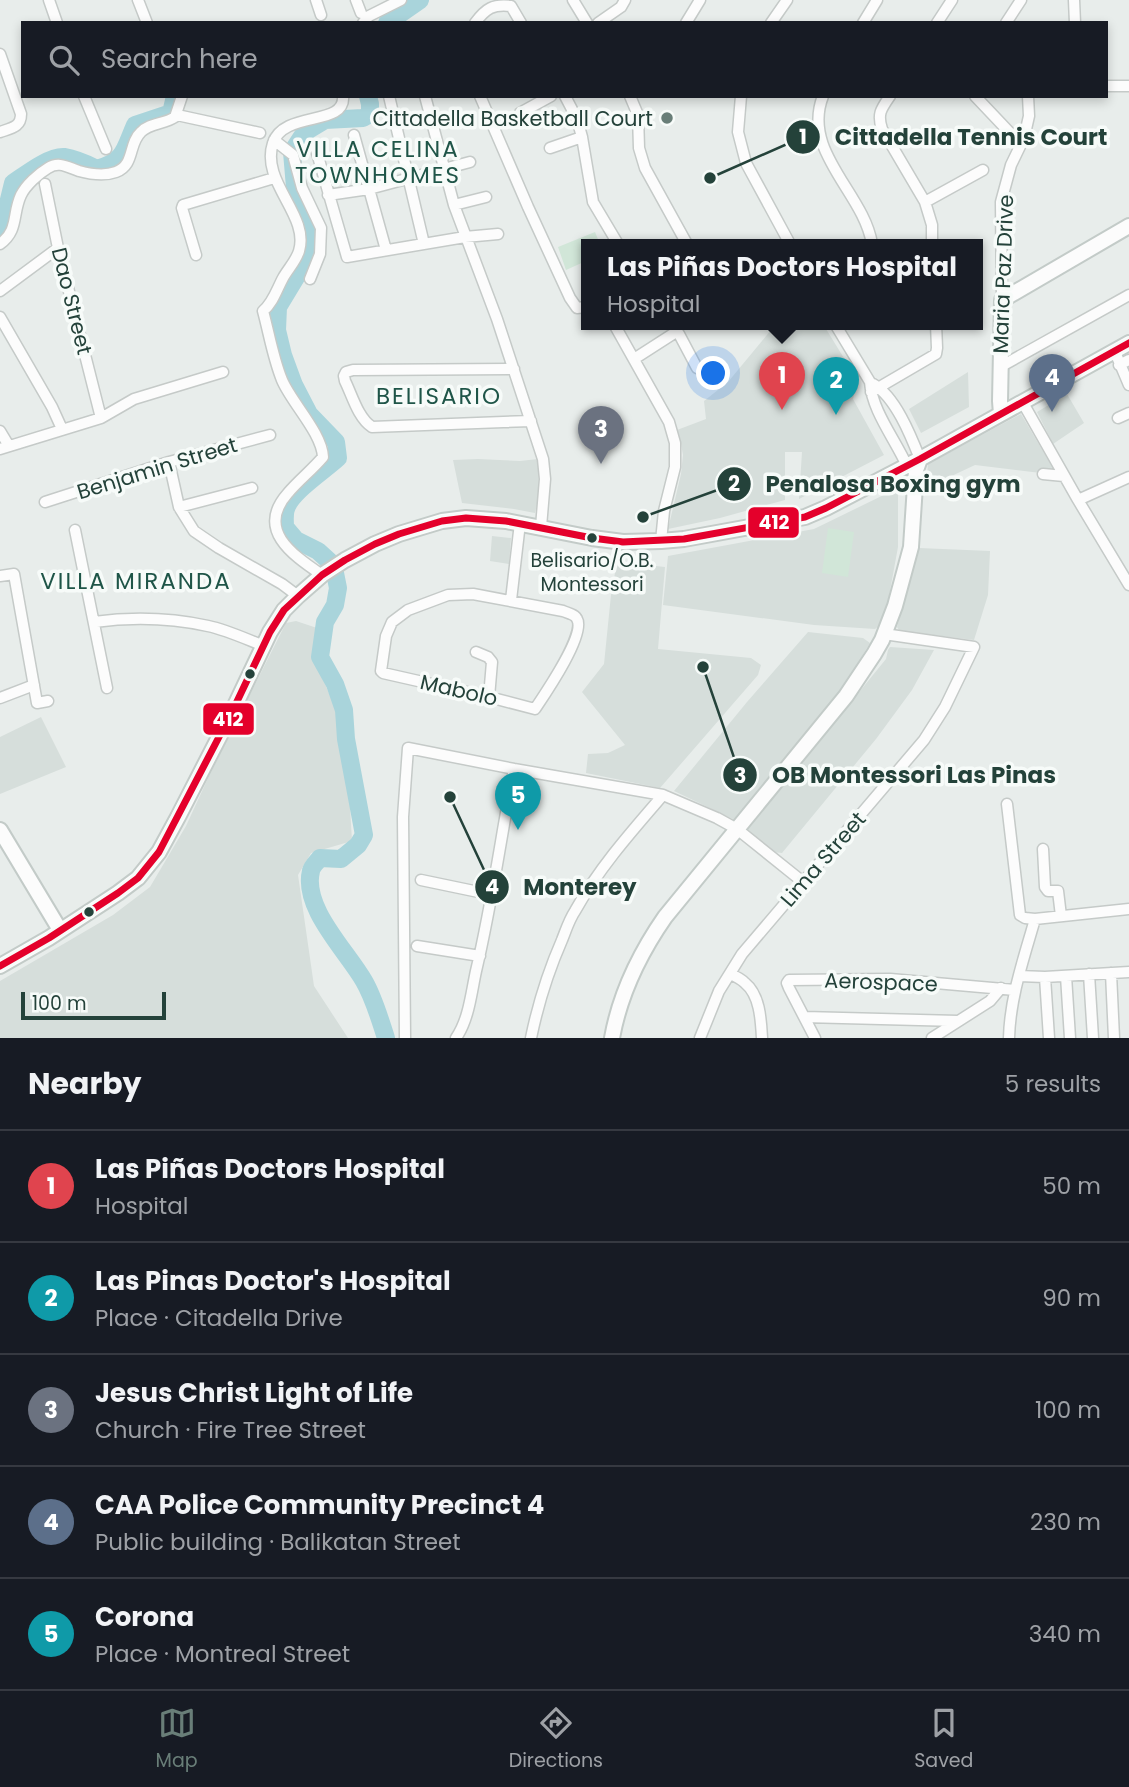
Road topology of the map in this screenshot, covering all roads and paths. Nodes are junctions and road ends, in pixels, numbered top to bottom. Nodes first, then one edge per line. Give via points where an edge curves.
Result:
1 (49, 0) edge
2 (138, 0) edge
3 (316, 0) edge
4 (356, 0) edge
5 (401, 0) edge
6 (573, 0) edge
7 (625, 0) edge
8 (700, 0) edge
9 (787, 0) edge
10 (877, 0) edge
11 (952, 0) edge
12 (1021, 0) edge
13 (1074, 0) edge
14 (321, 15) dead end
15 (364, 17) edge
16 (56, 21) edge
17 (146, 21) edge
18 (477, 21) edge
19 (520, 21) edge
20 (586, 21) edge
21 (600, 21) edge
22 (687, 21) edge
23 (772, 21) edge
24 (864, 21) edge
25 (938, 21) edge
26 (1007, 21) edge
27 (1075, 21) edge
28 (0, 54) edge
29 (1108, 86) edge
30 (1129, 86) edge
31 (85, 98) edge
32 (181, 98) edge
33 (343, 98) edge
34 (389, 98) edge
35 (426, 98) edge
36 (481, 98) edge
37 (547, 98) edge
38 (566, 98) edge
39 (631, 98) edge
40 (741, 98) edge
41 (823, 98) edge
42 (889, 98) edge
43 (977, 98) edge
44 (1028, 98) edge
45 (520, 113) dead end
46 (177, 115) junction
47 (0, 132) edge
48 (260, 133) dead end
49 (354, 135) dead end
50 (582, 137) junction
51 (1024, 138) junction
52 (276, 141) junction
53 (315, 146) dead end
54 (550, 148) dead end
55 (106, 149) dead end
56 (470, 162) dead end
57 (444, 170) junction
58 (983, 170) dead end
59 (274, 178) junction
60 (408, 180) junction
61 (45, 184) dead end
62 (369, 189) junction
63 (328, 195) junction
64 (485, 197) dead end
65 (925, 202) junction
66 (454, 205) junction
67 (1129, 226) edge
68 (498, 234) dead end
69 (466, 237) junction
70 (615, 239) edge
71 (684, 239) edge
72 (787, 239) edge
73 (871, 239) edge
74 (933, 239) edge
75 (0, 244) edge
76 (424, 244) junction
77 (58, 248) junction
78 (386, 250) junction
79 (196, 255) dead end
80 (310, 279) dead end
81 (0, 291) edge
82 (1129, 295) edge
83 (1002, 300) junction
84 (581, 308) edge
85 (0, 317) edge
86 (617, 330) edge
87 (842, 330) edge
88 (936, 330) edge
89 (1129, 343) edge
90 (634, 359) junction
91 (1121, 359) edge
92 (1000, 367) junction
93 (697, 368) dead end
94 (513, 369) junction
95 (223, 372) dead end
96 (1129, 385) edge
97 (873, 387) junction
98 (1023, 403) junction
99 (1129, 413) edge
100 (1001, 414) junction
101 (899, 417) junction
102 (101, 418) junction
103 (1118, 418) dead end
104 (531, 421) junction
105 (886, 424) junction
106 (62, 429) junction
107 (0, 431) edge
108 (270, 435) dead end
109 (4, 447) edge
110 (169, 462) junction
111 (914, 465) junction
112 (1043, 474) dead end
113 (1064, 476) junction
114 (1129, 477) edge
115 (252, 488) dead end
116 (1078, 500) junction
117 (45, 502) dead end
118 (180, 507) junction
119 (520, 523) junction
120 (541, 527) junction
121 (75, 530) dead end
122 (661, 541) junction
123 (324, 574) junction
124 (0, 576) edge
125 (1129, 585) edge
126 (298, 596) junction
127 (511, 600) junction
128 (94, 622) junction
129 (884, 634) junction
130 (264, 646) junction
131 (476, 652) dead end
132 (34, 685) junction
133 (107, 688) dead end
134 (489, 696) junction
135 (0, 698) edge
136 (48, 701) dead end
137 (514, 769) junction
138 (663, 795) junction
139 (1007, 804) dead end
140 (737, 829) junction
141 (0, 830) edge
142 (1043, 849) dead end
143 (421, 880) dead end
144 (803, 882) junction
145 (492, 895) junction
146 (1129, 909) edge
147 (1061, 916) junction
148 (1035, 919) junction
149 (60, 930) junction
150 (416, 946) dead end
151 (480, 956) junction
152 (0, 966) edge
153 (1129, 972) edge
154 (1111, 973) junction
155 (730, 974) junction
156 (1089, 974) junction
157 (1019, 976) junction
158 (1066, 976) junction
159 (1045, 977) junction
160 (1001, 988) junction
161 (1015, 990) junction
162 (804, 1017) junction
163 (958, 1021) junction
164 (405, 1038) edge
165 (456, 1038) edge
166 (531, 1038) edge
167 (612, 1038) edge
168 (700, 1038) edge
169 (762, 1038) edge
170 (815, 1038) edge
171 (932, 1038) edge
172 (1009, 1038) edge
173 (1049, 1038) edge
174 (1070, 1038) edge
175 (1093, 1038) edge
176 (1114, 1038) edge

1 - 16 street
2 - 17 street
3 - 14 street
4 - 15 street
5 - 15 street
6 - 20 street
7 - 21 street
8 - 22 street
9 - 23 street
10 - 24 street
11 - 25 street
12 - 26 street
13 - 27 street
18 - 19 street via 499,5 511,6
28 - 47 street via 21,121
29 - 30 street
31 - 55 street
32 - 46 street
33 - 52 street via 335,113 290,125
34 - 60 street
35 - 57 street
36 - 84 street via 570,298
37 - 45 street
38 - 50 street
39 - 71 street via 638,115 645,169
40 - 72 street via 738,132 746,163
41 - 73 street via 817,125 824,148
42 - 65 street via 879,118 882,129
43 - 51 street via 1011,134
44 - 51 street, Maria Paz Drive
46 - 48 street
46 - 75 street via 139,133 128,163 115,173 82,172 58,164 49,167 21,195 10,235
49 - 62 street
50 - 54 street
50 - 70 street via 593,202
51 - 83 street, Maria Paz Drive via 1001,202
52 - 59 street via 271,159
52 - 80 street via 293,155 321,228 320,254
53 - 63 street
56 - 57 street
57 - 60 street
57 - 66 street
58 - 65 street
59 - 79 street via 183,205
59 - 123 street via 301,242 299,253 263,311 282,381 323,457 287,494 274,520 288,549
60 - 62 street
60 - 76 street
61 - 77 street, Dao Street
62 - 63 street
62 - 78 street
63 - 78 street via 347,257
64 - 66 street
65 - 74 street
66 - 69 street
67 - 83 main road
68 - 69 street
69 - 76 street
69 - 94 street
76 - 78 street
77 - 81 street
77 - 102 street, Dao Street
82 - 92 street
83 - 92 main road, Maria Paz Drive
85 - 106 street
86 - 90 street
87 - 97 street
88 - 97 street via 936,354
89 - 91 main road
90 - 93 street via 676,332
90 - 122 street via 669,422 675,443
91 - 96 street
91 - 98 main road
92 - 100 main road, Maria Paz Drive
94 - 104 street
94 - 104 street via 354,370 344,376 372,427
95 - 102 street via 134,399
97 - 101 street via 890,400
97 - 105 street via 875,406
98 - 100 main road
98 - 113 street
99 - 103 street
100 - 111 main road
101 - 105 street
101 - 111 street
102 - 106 street
104 - 120 street via 544,468
105 - 111 street
106 - 109 street
107 - 109 street
108 - 110 street, Benjamin Street
110 - 117 street, Benjamin Street
110 - 118 street
111 - 122 main road via 805,517
111 - 129 main road via 911,547
112 - 113 street
113 - 116 street
114 - 116 street
115 - 118 street
116 - 125 street
118 - 126 street via 194,531
119 - 120 main road
119 - 123 main road via 466,518 442,521 387,539
119 - 127 street
120 - 122 main road via 623,542
121 - 128 street
123 - 126 main road
124 - 132 street via 14,574
126 - 130 main road via 284,610
127 - 134 street, Mabolo via 576,616 578,628 559,672 535,709
127 - 134 street, Mabolo via 448,595 408,610 392,622 386,636 383,673
128 - 130 street via 122,618 186,622 211,626
128 - 133 street
129 - 140 main road via 846,696
129 - 144 street, Lima Street via 974,647 924,740
130 - 149 main road via 159,852 138,878
131 - 134 street via 492,662
132 - 135 street
132 - 136 street via 37,703
137 - 138 street
137 - 145 street
137 - 164 street via 408,748 403,817
138 - 140 street
138 - 166 street via 596,875 573,914 537,1008
139 - 148 street via 1020,915
140 - 144 street
140 - 167 main road via 644,950 626,987
141 - 149 main road
142 - 147 street via 1045,887 1058,891
143 - 145 street
144 - 155 street, Lima Street
145 - 151 street
146 - 147 street
147 - 148 street
148 - 157 street
149 - 152 main road
150 - 151 street
151 - 165 street
153 - 154 street
154 - 156 street
154 - 176 street
155 - 168 street, Lima Street
155 - 169 street via 751,990
156 - 158 street
156 - 175 street
157 - 159 street
157 - 161 street
158 - 159 street
158 - 174 street
159 - 173 street
160 - 161 street, Aerospace
160 - 162 street, Aerospace via 890,979 789,980
160 - 163 street via 990,1001
161 - 172 street
162 - 163 street
162 - 170 street
163 - 171 street

